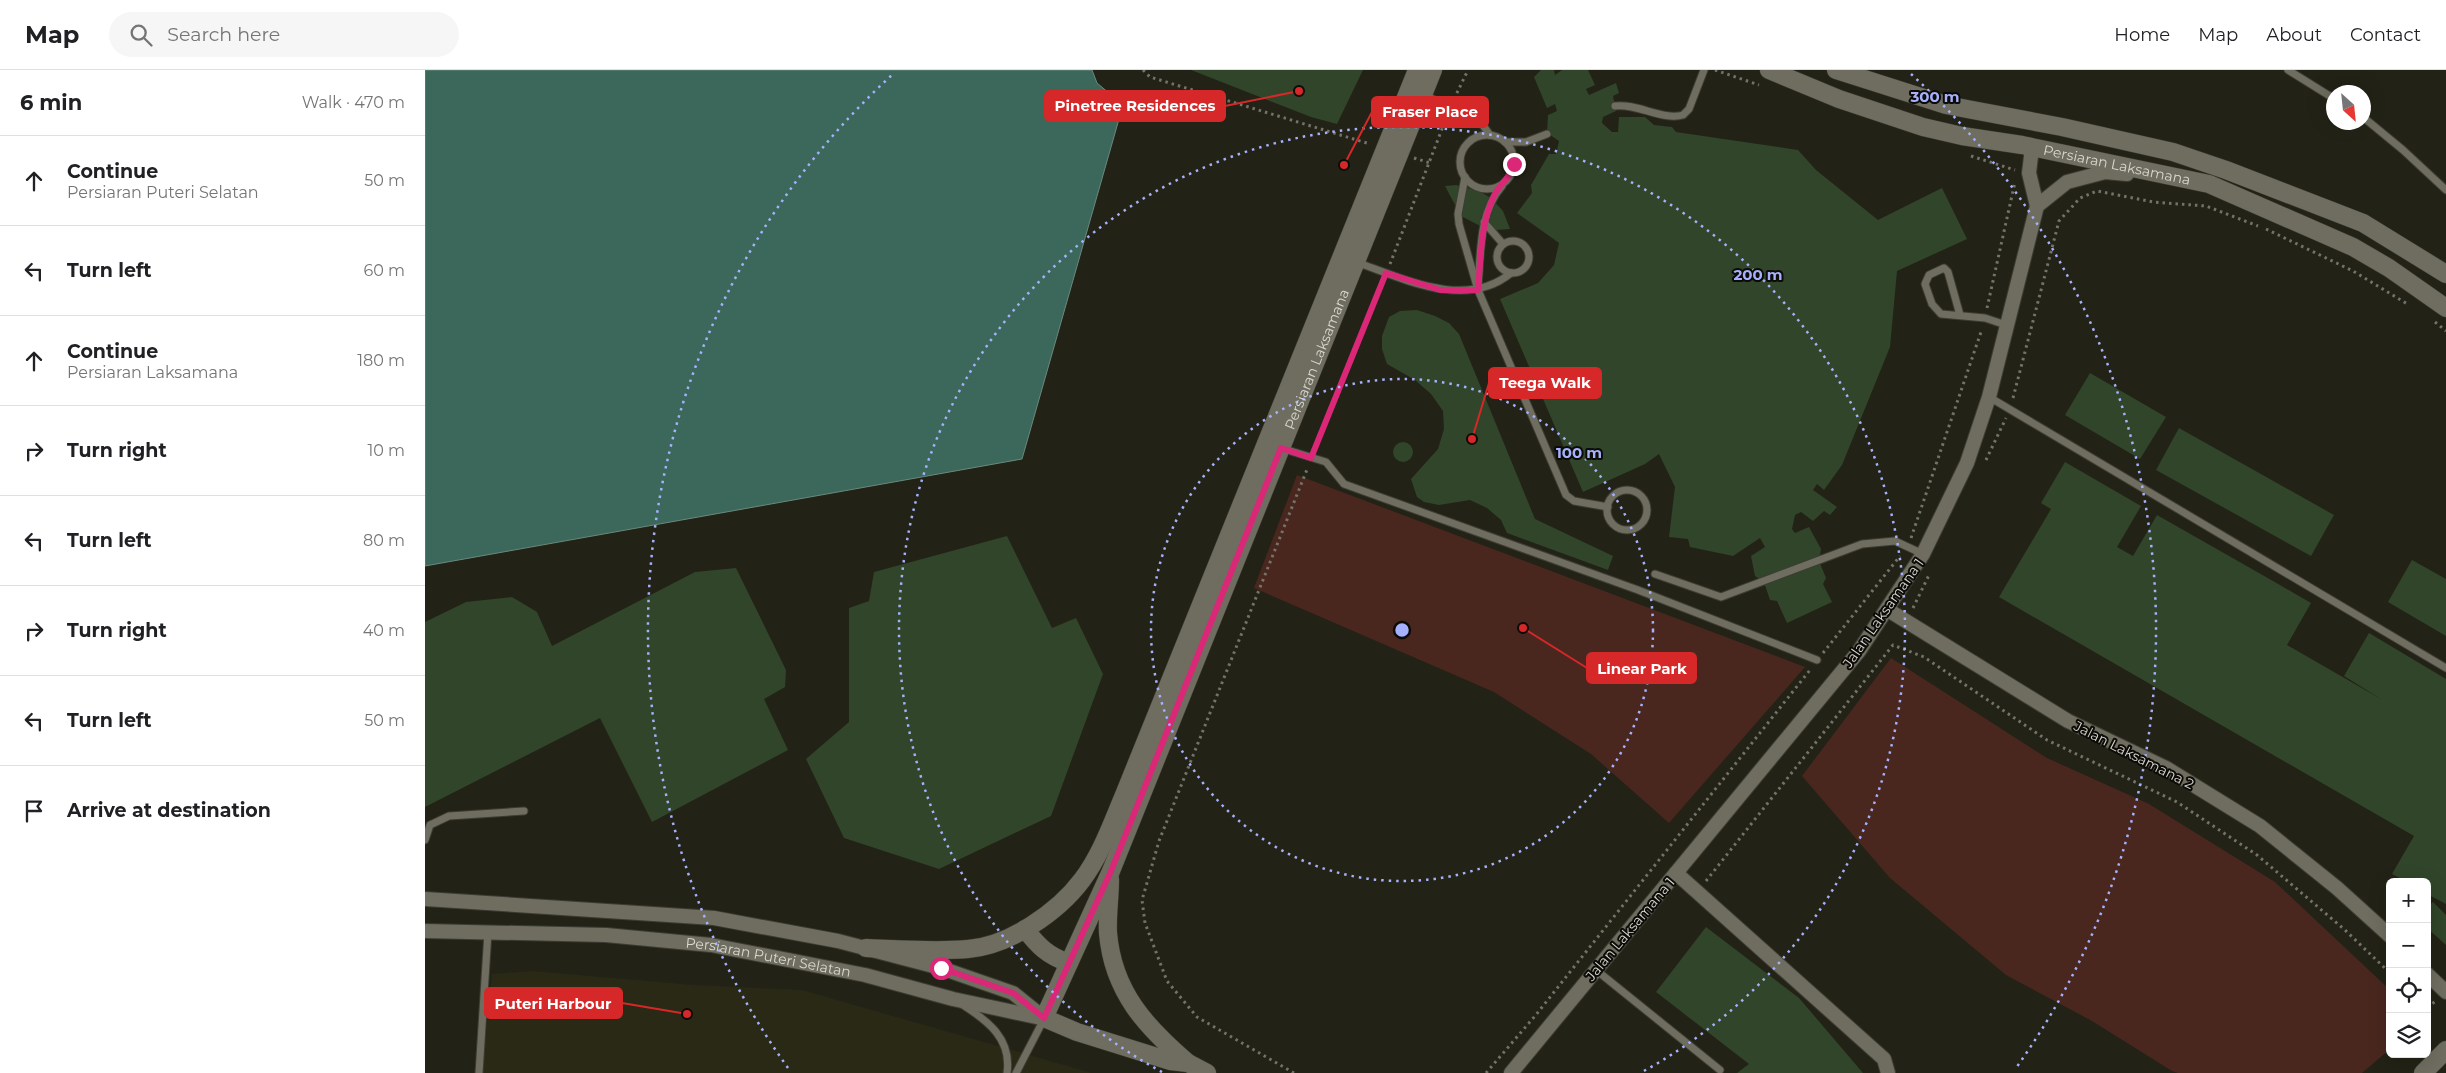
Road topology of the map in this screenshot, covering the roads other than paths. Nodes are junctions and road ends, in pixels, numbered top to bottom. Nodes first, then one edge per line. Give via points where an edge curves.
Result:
1 (1417, 70) edge
2 (1433, 70) edge
3 (1704, 70) edge
4 (1769, 70) edge
5 (1836, 70) edge
6 (2288, 70) edge
7 (1417, 91) junction
8 (2326, 94) edge
9 (1615, 106) dead end
10 (2371, 124) edge
11 (1547, 134) dead end
12 (1490, 135) junction
13 (1505, 142) junction
14 (2027, 147) junction
15 (1393, 151) junction
16 (1465, 177) junction
17 (1508, 178) junction
18 (2209, 184) junction
19 (2446, 190) edge
20 (2037, 206) junction
21 (1484, 222) junction
22 (1503, 244) junction
23 (1356, 262) junction
24 (1511, 273) junction
25 (2446, 274) edge
26 (1478, 290) junction
27 (2446, 308) edge
28 (1960, 315) junction
29 (2005, 325) junction
30 (1989, 397) junction
31 (1281, 448) junction
32 (1607, 507) junction
33 (1923, 554) junction
34 (1655, 574) dead end
35 (1889, 610) junction
36 (1817, 660) road end
37 (2446, 668) edge
38 (524, 812) dead end
39 (425, 840) edge
40 (1111, 871) junction
41 (1676, 874) junction
42 (425, 899) edge
43 (1025, 929) junction
44 (425, 931) edge
45 (488, 932) junction
46 (2386, 932) edge
47 (865, 948) junction
48 (1069, 963) junction
49 (1596, 970) junction
50 (2431, 978) edge
51 (2446, 992) edge
52 (953, 999) junction
53 (1044, 1018) junction
54 (2446, 1050) edge
55 (1189, 1063) junction
56 (1720, 1070) dead end
57 (479, 1073) edge
58 (1007, 1073) edge
59 (1016, 1073) edge
60 (1207, 1073) edge
61 (1511, 1073) edge
62 (1889, 1073) edge
63 (2423, 1073) edge

1 - 7 street
2 - 7 street
3 - 9 lane via 1689,109 1683,115
4 - 14 street, Persiaran Laksamana via 1839,99 1923,126
5 - 25 street, Persiaran Laksamana via 1946,105 2062,127 2182,155 2363,224
6 - 8 lane
7 - 12 lane via 1479,120
7 - 15 street
10 - 19 lane
11 - 13 lane via 1525,142
12 - 13 lane
12 - 16 lane via 1475,138 1464,148 1461,161
13 - 17 lane via 1514,155 1513,171
14 - 18 street, Persiaran Laksamana
14 - 20 street
15 - 23 street, Persiaran Laksamana
15 - 43 street via 1108,833 1083,879 1062,902
16 - 17 lane via 1478,187 1486,188 1495,188
16 - 26 lane via 1459,224
17 - 21 lane via 1495,194
18 - 20 street via 2105,172 2067,182
18 - 27 street, Persiaran Laksamana via 2353,248 2389,268
20 - 29 street, Jalan Laksamana 1
21 - 22 lane
21 - 26 lane
22 - 24 lane via 1497,259 1502,268
22 - 24 lane via 1517,242 1528,252 1525,267
23 - 26 lane via 1440,290
23 - 31 street, Persiaran Laksamana
24 - 26 lane
26 - 32 lane via 1566,495 1574,501
28 - 28 lane via 1941,314 1937,310 1925,284 1929,275 1945,268
28 - 29 lane
29 - 30 street, Jalan Laksamana 1
30 - 33 street, Jalan Laksamana 1 via 1967,463
30 - 37 lane
31 - 36 lane via 1326,462 1344,484 1638,590
31 - 40 street, Persiaran Laksamana
32 - 32 lane via 1614,495 1627,490 1640,494 1647,512 1641,524 1628,529 1615,525
33 - 34 lane via 1887,540 1861,544 1721,597
33 - 35 street, Jalan Laksamana 1
35 - 41 street, Jalan Laksamana 1 via 1859,652
35 - 46 street, Jalan Laksamana 2 via 2068,721 2165,768 2261,826
38 - 39 lane via 449,816 430,825
40 - 48 street, Persiaran Laksamana
40 - 55 street via 1108,933 1121,987 1155,1035
41 - 49 street, Jalan Laksamana 1
41 - 62 street via 1884,1059
42 - 47 street, Persiaran Puteri Selatan via 714,918
43 - 47 street via 995,944 969,949
43 - 48 street via 1053,958
44 - 45 street, Persiaran Puteri Selatan
45 - 52 street, Persiaran Puteri Selatan via 606,935 711,945 865,975
45 - 57 lane
47 - 53 street, Persiaran Puteri Selatan via 941,968 1013,993
48 - 53 street, Persiaran Laksamana
49 - 56 lane
49 - 61 street, Jalan Laksamana 1
50 - 51 street
52 - 53 street, Persiaran Puteri Selatan
52 - 58 lane via 983,1018 999,1035 1007,1053
53 - 55 street, Persiaran Puteri Selatan via 1077,1032 1170,1061
53 - 59 lane
54 - 63 street
55 - 60 street, Persiaran Puteri Selatan

